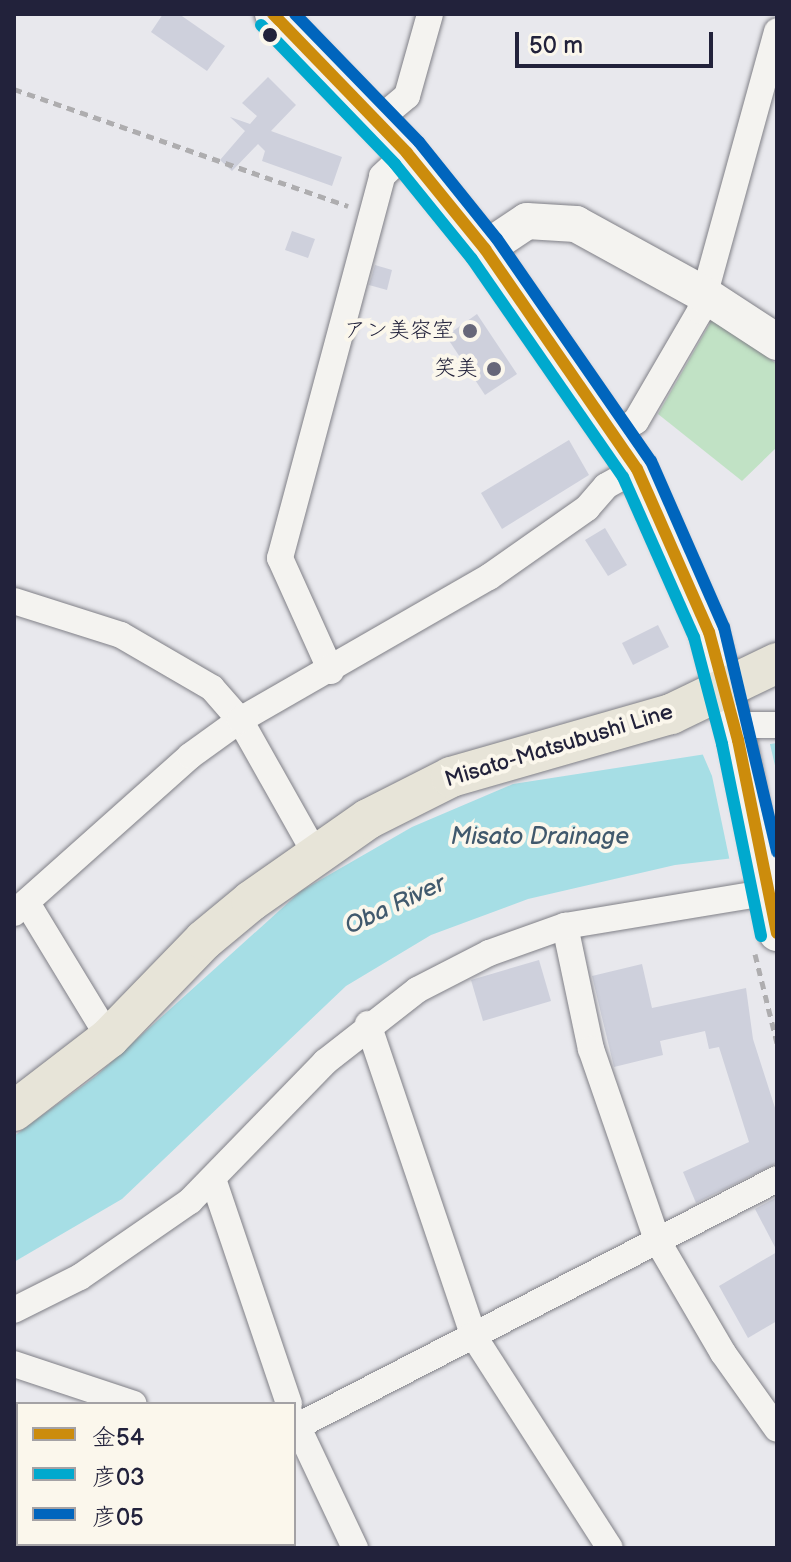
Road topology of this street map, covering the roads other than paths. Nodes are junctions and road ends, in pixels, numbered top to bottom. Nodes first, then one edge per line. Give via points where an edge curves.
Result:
1 (273, 14) edge
2 (430, 14) edge
3 (777, 31) edge
4 (377, 121) junction
5 (407, 153) junction
6 (485, 249) junction
7 (705, 295) junction
8 (777, 342) edge
9 (615, 435) junction
10 (637, 469) junction
11 (14, 601) edge
12 (777, 663) edge
13 (331, 671) junction
14 (733, 719) junction
15 (240, 720) junction
16 (777, 725) edge
17 (315, 853) junction
18 (771, 888) edge
19 (20, 908) edge
20 (565, 926) junction
21 (765, 939) edge
22 (368, 1024) junction
23 (109, 1038) junction
24 (14, 1111) edge
25 (213, 1179) junction
26 (777, 1179) edge
27 (657, 1240) junction
28 (14, 1310) edge
29 (473, 1335) junction
30 (14, 1364) edge
31 (128, 1402) edge
32 (287, 1402) edge
33 (296, 1418) edge
34 (296, 1425) edge
35 (777, 1429) edge
36 (14, 1546) edge
37 (20, 1548) edge
38 (355, 1548) edge
39 (610, 1548) edge

1 - 4 main road
2 - 4 street via 407,96
3 - 7 street
4 - 5 main road
5 - 6 main road
5 - 13 street via 382,176 280,558
6 - 7 main road via 527,221 576,224
6 - 9 main road
7 - 8 main road
7 - 9 street via 643,410
9 - 10 main road
10 - 13 street via 606,486 587,508 489,577
10 - 14 main road via 681,561
11 - 15 street via 107,630 165,657 212,688
12 - 14 main road, Misato-Matsubushi Line
13 - 15 street
14 - 16 street
14 - 17 main road, Misato-Matsubushi Line via 671,714 451,777
14 - 18 main road
15 - 17 street
15 - 19 street via 190,756
17 - 23 main road, Misato-Matsubushi Line via 204,940
18 - 20 street
18 - 21 main road
19 - 23 street
20 - 22 street via 489,953 417,990
20 - 27 street via 591,1049
22 - 25 street
22 - 29 street
23 - 24 main road, Misato-Matsubushi Line
25 - 28 street via 134,1243
25 - 32 street
26 - 27 street
27 - 29 street
27 - 35 street via 723,1353
29 - 33 street
29 - 39 street
30 - 31 street
34 - 38 street
36 - 37 street

